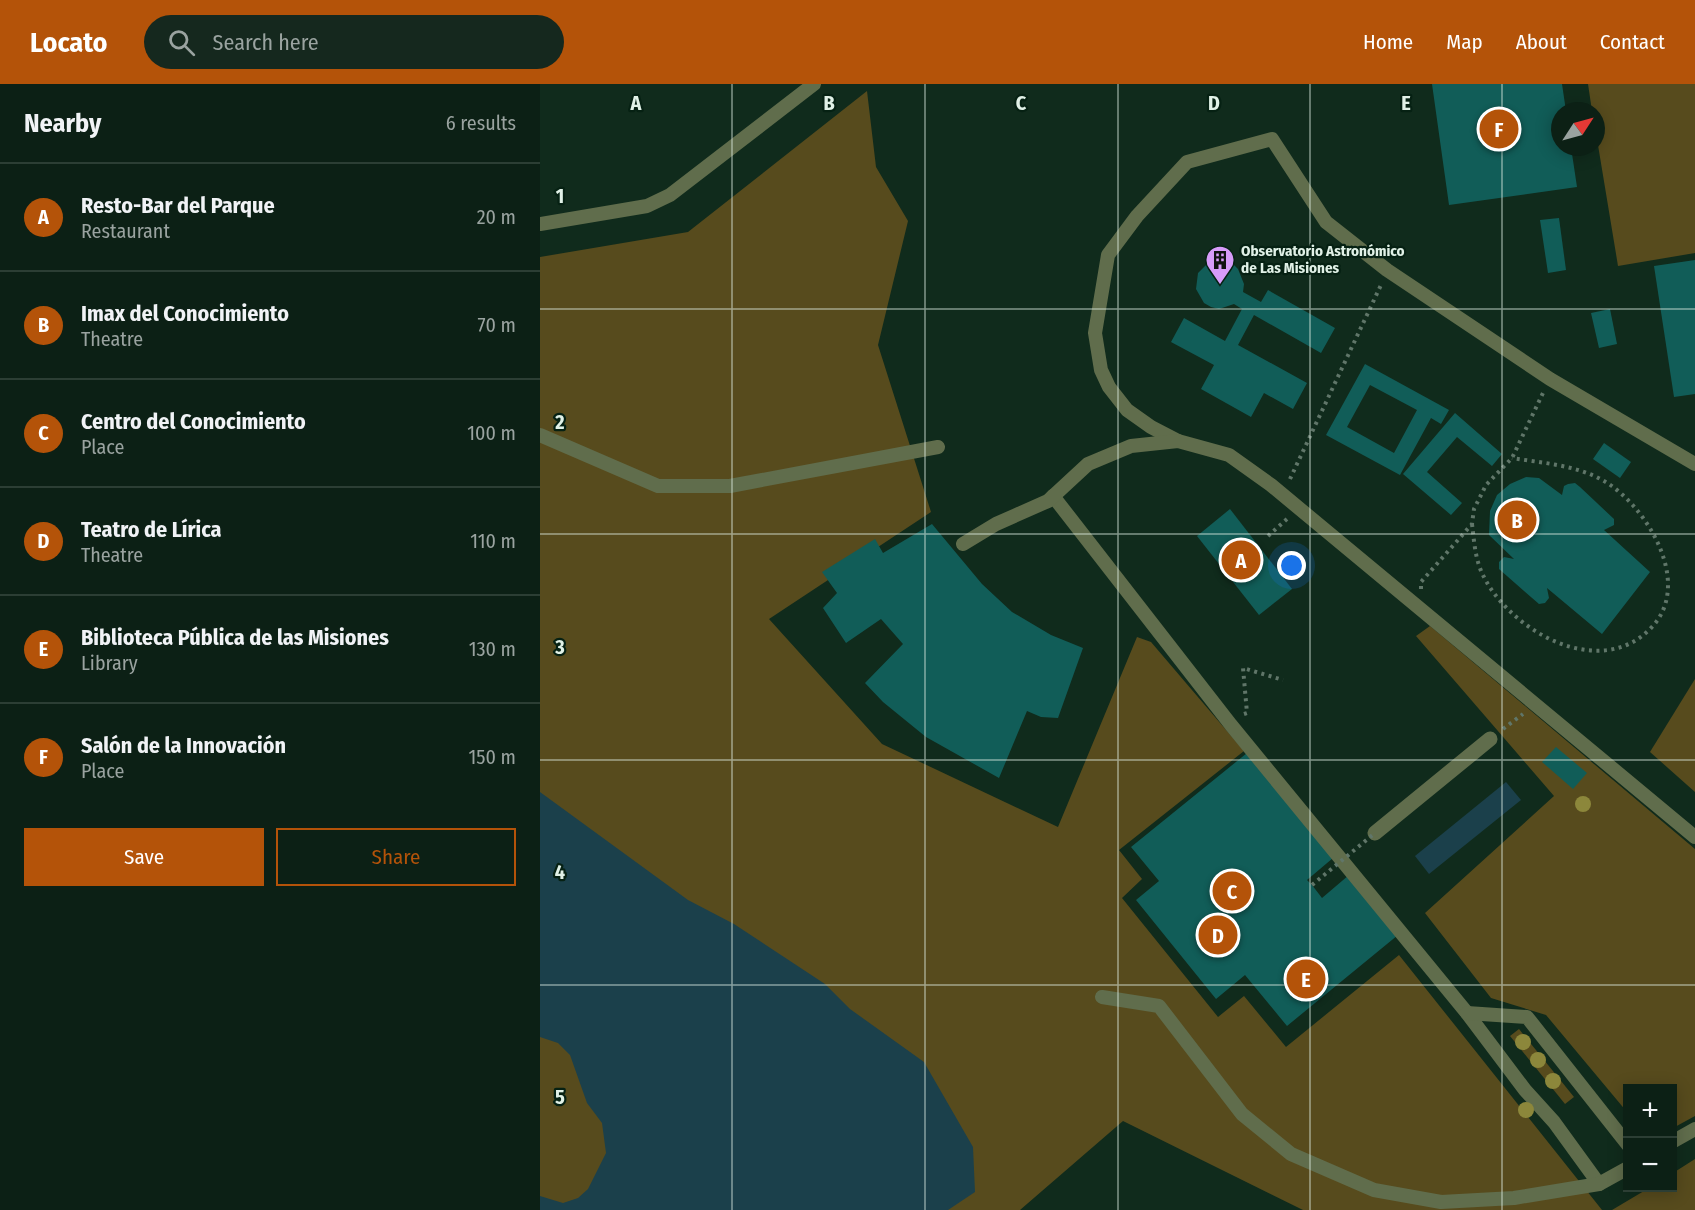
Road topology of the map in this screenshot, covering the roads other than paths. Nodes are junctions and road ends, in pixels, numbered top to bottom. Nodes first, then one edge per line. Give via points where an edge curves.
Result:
1 (814, 84) edge
2 (540, 224) edge
3 (540, 435) edge
4 (1178, 441) junction
5 (938, 447) dead end
6 (1695, 464) edge
7 (1053, 496) junction
8 (963, 544) dead end
9 (1490, 739) dead end
10 (1375, 833) road end
11 (1695, 837) edge
12 (1102, 997) dead end
13 (1467, 1013) junction
14 (1695, 1130) edge
15 (1623, 1139) edge
16 (1677, 1139) edge
17 (1623, 1171) edge
18 (1599, 1184) junction

1 - 2 lane via 670,195 647,206
3 - 5 lane via 658,486 730,486
4 - 6 lane via 1151,428 1128,410 1101,370 1095,333 1107,255 1187,162 1272,139 1326,222 1387,270 1550,379
4 - 7 lane via 1131,446 1088,464
4 - 11 lane via 1229,455 1299,508
7 - 8 lane
7 - 13 lane via 1231,725
9 - 10 street
12 - 18 lane via 1160,1006 1242,1114 1291,1154 1374,1190 1441,1202 1514,1198
13 - 15 lane via 1527,1017
13 - 18 lane
14 - 16 lane
17 - 18 lane

